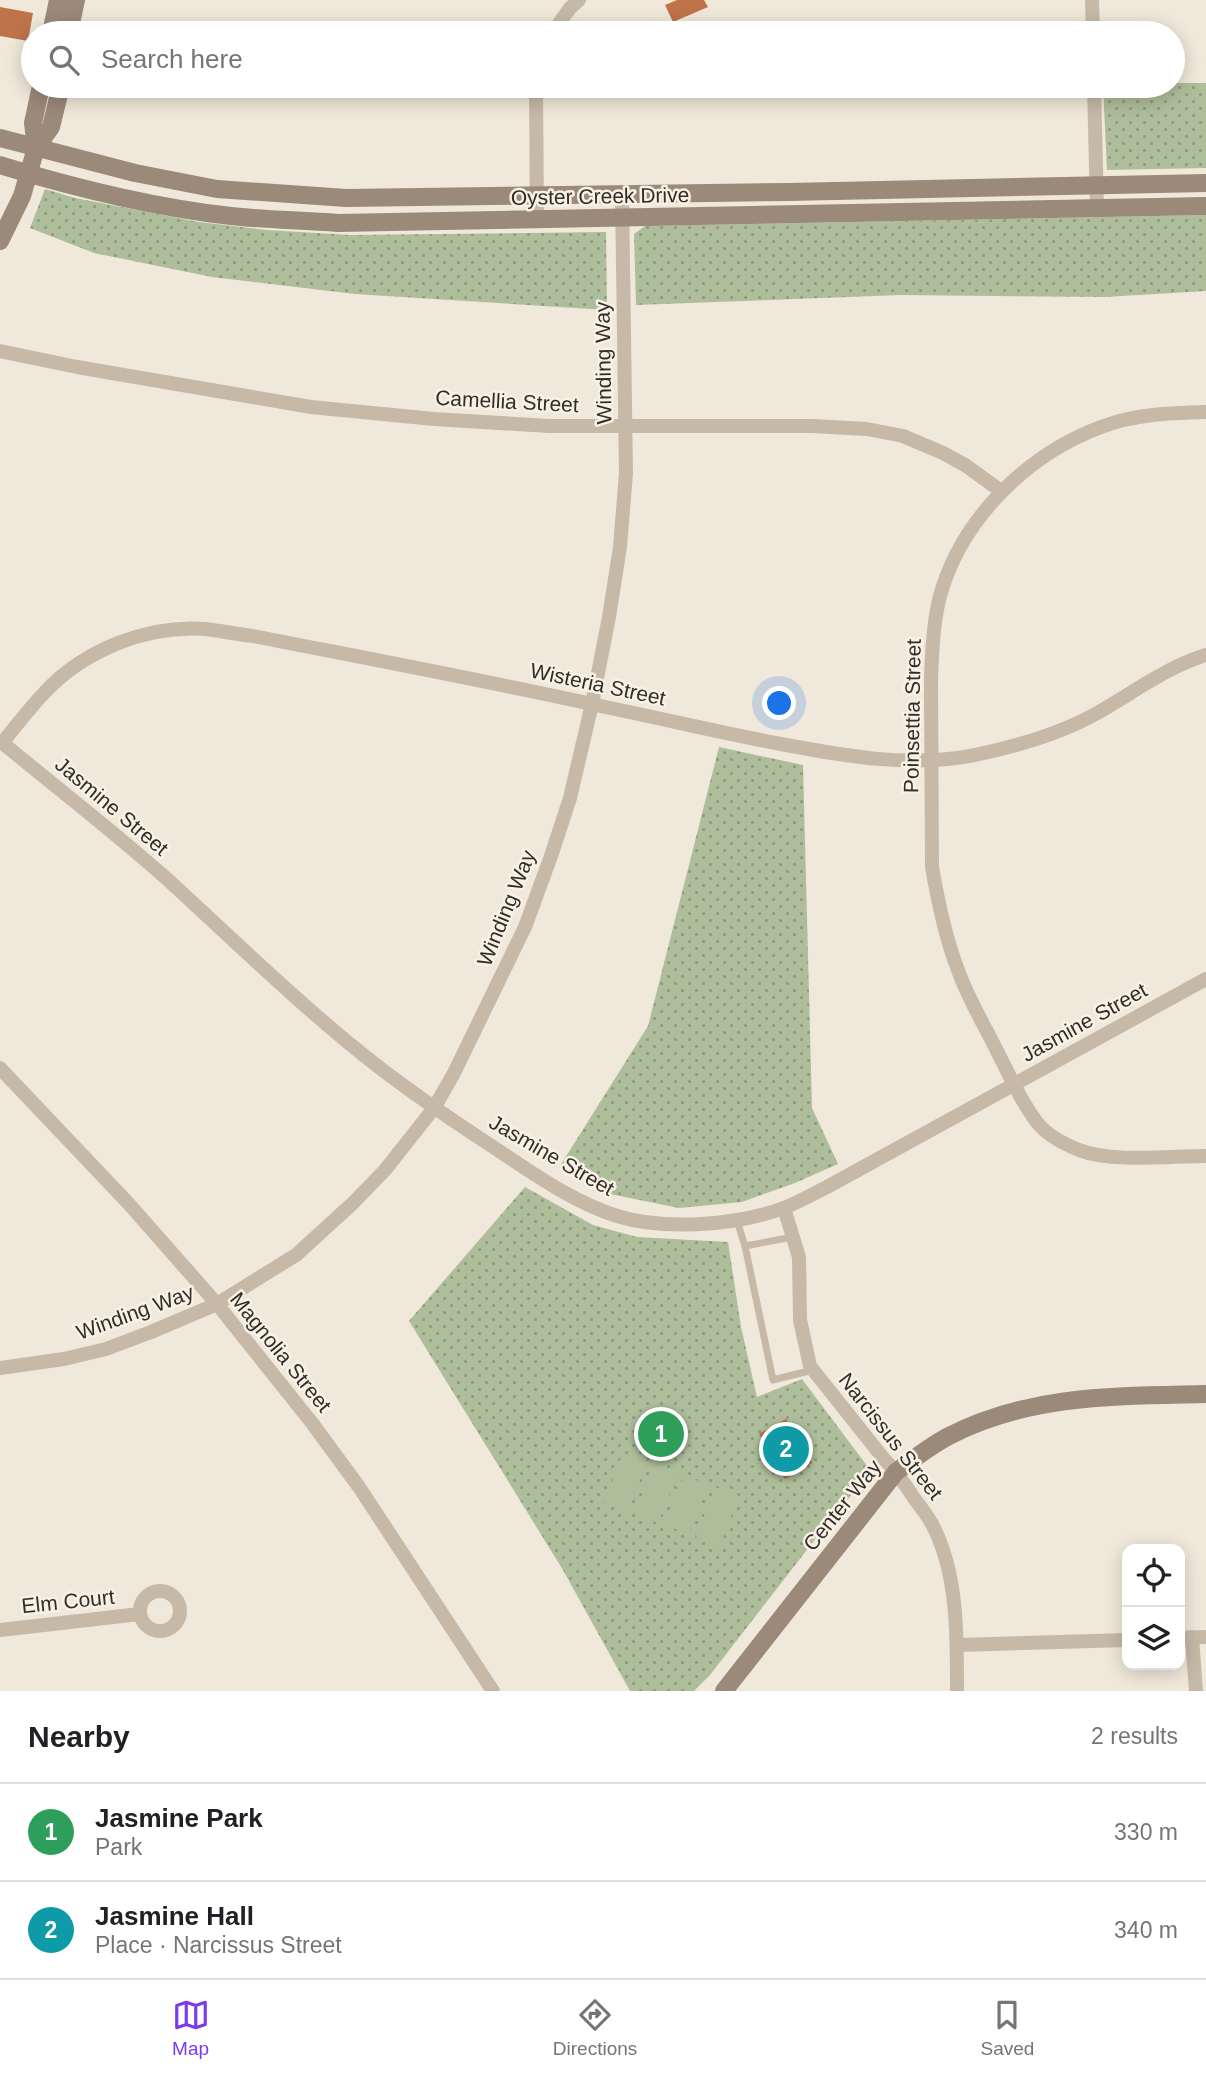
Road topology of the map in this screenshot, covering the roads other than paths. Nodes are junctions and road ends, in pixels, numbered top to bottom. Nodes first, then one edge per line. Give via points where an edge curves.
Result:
1 (579, 0) edge
2 (1092, 0) edge
3 (66, 2) edge
4 (57, 21) edge
5 (68, 21) edge
6 (560, 21) edge
7 (1093, 21) edge
8 (38, 98) edge
9 (58, 98) edge
10 (536, 98) edge
11 (1094, 98) edge
12 (0, 138) edge
13 (36, 148) junction
14 (0, 164) edge
15 (29, 173) junction
16 (1206, 183) edge
17 (1096, 185) junction
18 (622, 195) junction
19 (537, 196) junction
20 (1206, 206) edge
21 (1097, 208) junction
22 (623, 218) junction
23 (537, 220) junction
24 (0, 241) edge
25 (0, 351) edge
26 (1206, 412) edge
27 (625, 427) junction
28 (1001, 491) junction
29 (1206, 655) edge
30 (593, 704) junction
31 (1, 742) edge
32 (932, 762) junction
33 (1206, 979) edge
34 (0, 1068) edge
35 (1014, 1085) junction
36 (435, 1108) junction
37 (1206, 1156) edge
38 (785, 1208) junction
39 (737, 1220) junction
40 (793, 1237) junction
41 (745, 1246) junction
42 (216, 1304) junction
43 (0, 1368) edge
44 (813, 1370) junction
45 (1206, 1394) edge
46 (896, 1472) junction
47 (140, 1614) dead end
48 (0, 1630) edge
49 (1193, 1637) edge
50 (1122, 1640) edge
51 (957, 1645) junction
52 (493, 1691) edge
53 (724, 1691) edge
54 (957, 1691) edge
55 (1196, 1691) edge

1 - 6 street
2 - 7 street
3 - 4 main road
3 - 5 main road
8 - 13 main road via 33,123
9 - 13 main road via 51,127
10 - 19 street
11 - 17 street
12 - 13 main road, Oyster Creek Drive
13 - 15 main road
13 - 19 main road, Oyster Creek Drive via 217,189 346,198
14 - 15 main road, Oyster Creek Drive
15 - 23 main road, Oyster Creek Drive via 76,187 231,216 338,223
15 - 24 main road
16 - 17 main road, Oyster Creek Drive
17 - 18 main road, Oyster Creek Drive
17 - 21 street
18 - 19 main road, Oyster Creek Drive
18 - 22 street, Winding Way
19 - 23 street
20 - 21 main road, Oyster Creek Drive
21 - 22 main road, Oyster Creek Drive
22 - 23 main road, Oyster Creek Drive
22 - 27 street, Winding Way
25 - 27 street, Camellia Street via 311,407 434,419
26 - 28 street, Poinsettia Street via 1141,416 1101,427 1039,460
27 - 28 street, Camellia Street via 867,429 903,436 943,453
27 - 30 street, Winding Way via 620,547
28 - 32 street, Poinsettia Street via 969,534 939,601 932,649
29 - 32 street, Wisteria Street via 1171,668 1062,730 1019,745
30 - 31 street, Wisteria Street via 253,636 175,630 119,642 69,670
30 - 32 street, Wisteria Street via 851,757
30 - 36 street, Winding Way via 570,799 524,927
31 - 36 street, Jasmine Street via 165,878 380,1068
32 - 35 street, Poinsettia Street via 932,867 942,919 968,995
33 - 35 street, Jasmine Street
34 - 42 street, Magnolia Street
35 - 37 street, Poinsettia Street via 1037,1122 1057,1140 1081,1151 1104,1157
35 - 38 street, Jasmine Street
36 - 39 street, Jasmine Street via 586,1204 619,1217 706,1224
36 - 42 street, Winding Way via 385,1170 305,1247
38 - 39 street, Jasmine Street
38 - 40 street, Narcissus Street
39 - 41 lane
40 - 41 lane
40 - 44 street, Narcissus Street via 799,1256 800,1320
41 - 44 lane via 773,1380
42 - 43 street, Winding Way via 106,1349
42 - 52 street, Magnolia Street via 359,1487
44 - 46 street, Narcissus Street
45 - 46 main road, Center Way via 1090,1398 1037,1405 950,1436
46 - 51 street, Narcissus Street via 934,1528 944,1553
46 - 53 main road, Center Way
47 - 48 street, Elm Court
49 - 55 street
50 - 51 street
51 - 54 street, Narcissus Street

